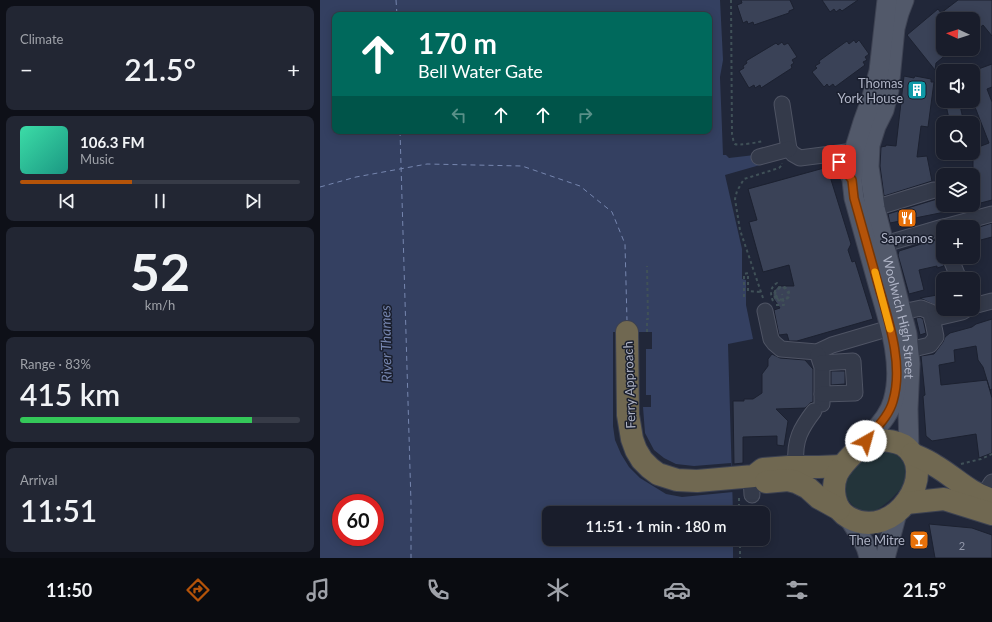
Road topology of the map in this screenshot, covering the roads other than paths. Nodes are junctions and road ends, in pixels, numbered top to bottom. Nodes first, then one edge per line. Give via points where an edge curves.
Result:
1 (887, 0) edge
2 (904, 0) edge
3 (782, 104) dead end
4 (789, 149) junction
5 (854, 151) junction
6 (832, 154) junction
7 (759, 157) dead end
8 (852, 180) junction
9 (934, 190) dead end
10 (875, 208) junction
11 (992, 214) edge
12 (974, 220) edge
13 (936, 232) edge
14 (885, 244) junction
15 (992, 301) edge
16 (980, 304) edge
17 (764, 306) road end
18 (902, 312) junction
19 (945, 316) edge
20 (932, 319) junction
21 (890, 328) junction
22 (637, 332) road end
23 (909, 350) junction
24 (819, 358) junction
25 (819, 403) junction
26 (866, 441) junction
27 (910, 452) junction
28 (797, 466) junction
29 (842, 466) junction
30 (990, 498) edge
31 (902, 508) junction
32 (844, 513) junction
33 (869, 558) edge
34 (885, 558) edge

1 - 5 main road, Woolwich High Street via 879,70 872,100
2 - 10 main road, Woolwich High Street via 895,28 889,90 870,145 869,167
3 - 4 street
4 - 6 street via 800,158
4 - 7 street
5 - 6 street
5 - 8 main road, Woolwich High Street
6 - 8 street
8 - 21 main road, Woolwich High Street via 854,198
9 - 10 street
10 - 14 main road, Woolwich High Street
11 - 12 street
13 - 14 street
14 - 18 main road, Woolwich High Street
15 - 16 street
17 - 24 street via 774,343 781,349
18 - 20 street via 921,308 930,312
18 - 23 main road, Woolwich High Street
19 - 20 street
20 - 23 street via 936,337 930,345
21 - 24 street via 832,345
21 - 26 main road, Woolwich High Street via 896,364 894,398 888,414
22 - 28 highway, Ferry Approach via 628,415 636,450 650,468 658,474 677,480 746,485 788,480 796,482
23 - 27 main road, Woolwich High Street
24 - 25 street via 823,378
24 - 25 street via 853,361 855,393
25 - 28 street via 798,436
26 - 27 highway via 889,441 902,445
26 - 29 highway
27 - 30 highway via 968,489
27 - 31 highway via 917,465 917,476 913,490
28 - 29 highway, Ferry Approach
28 - 32 highway, Ferry Approach via 819,498
29 - 32 highway via 837,475 834,491
30 - 31 highway via 944,499
31 - 32 highway via 886,520 876,523 863,523
31 - 34 main road
32 - 33 main road via 864,542

